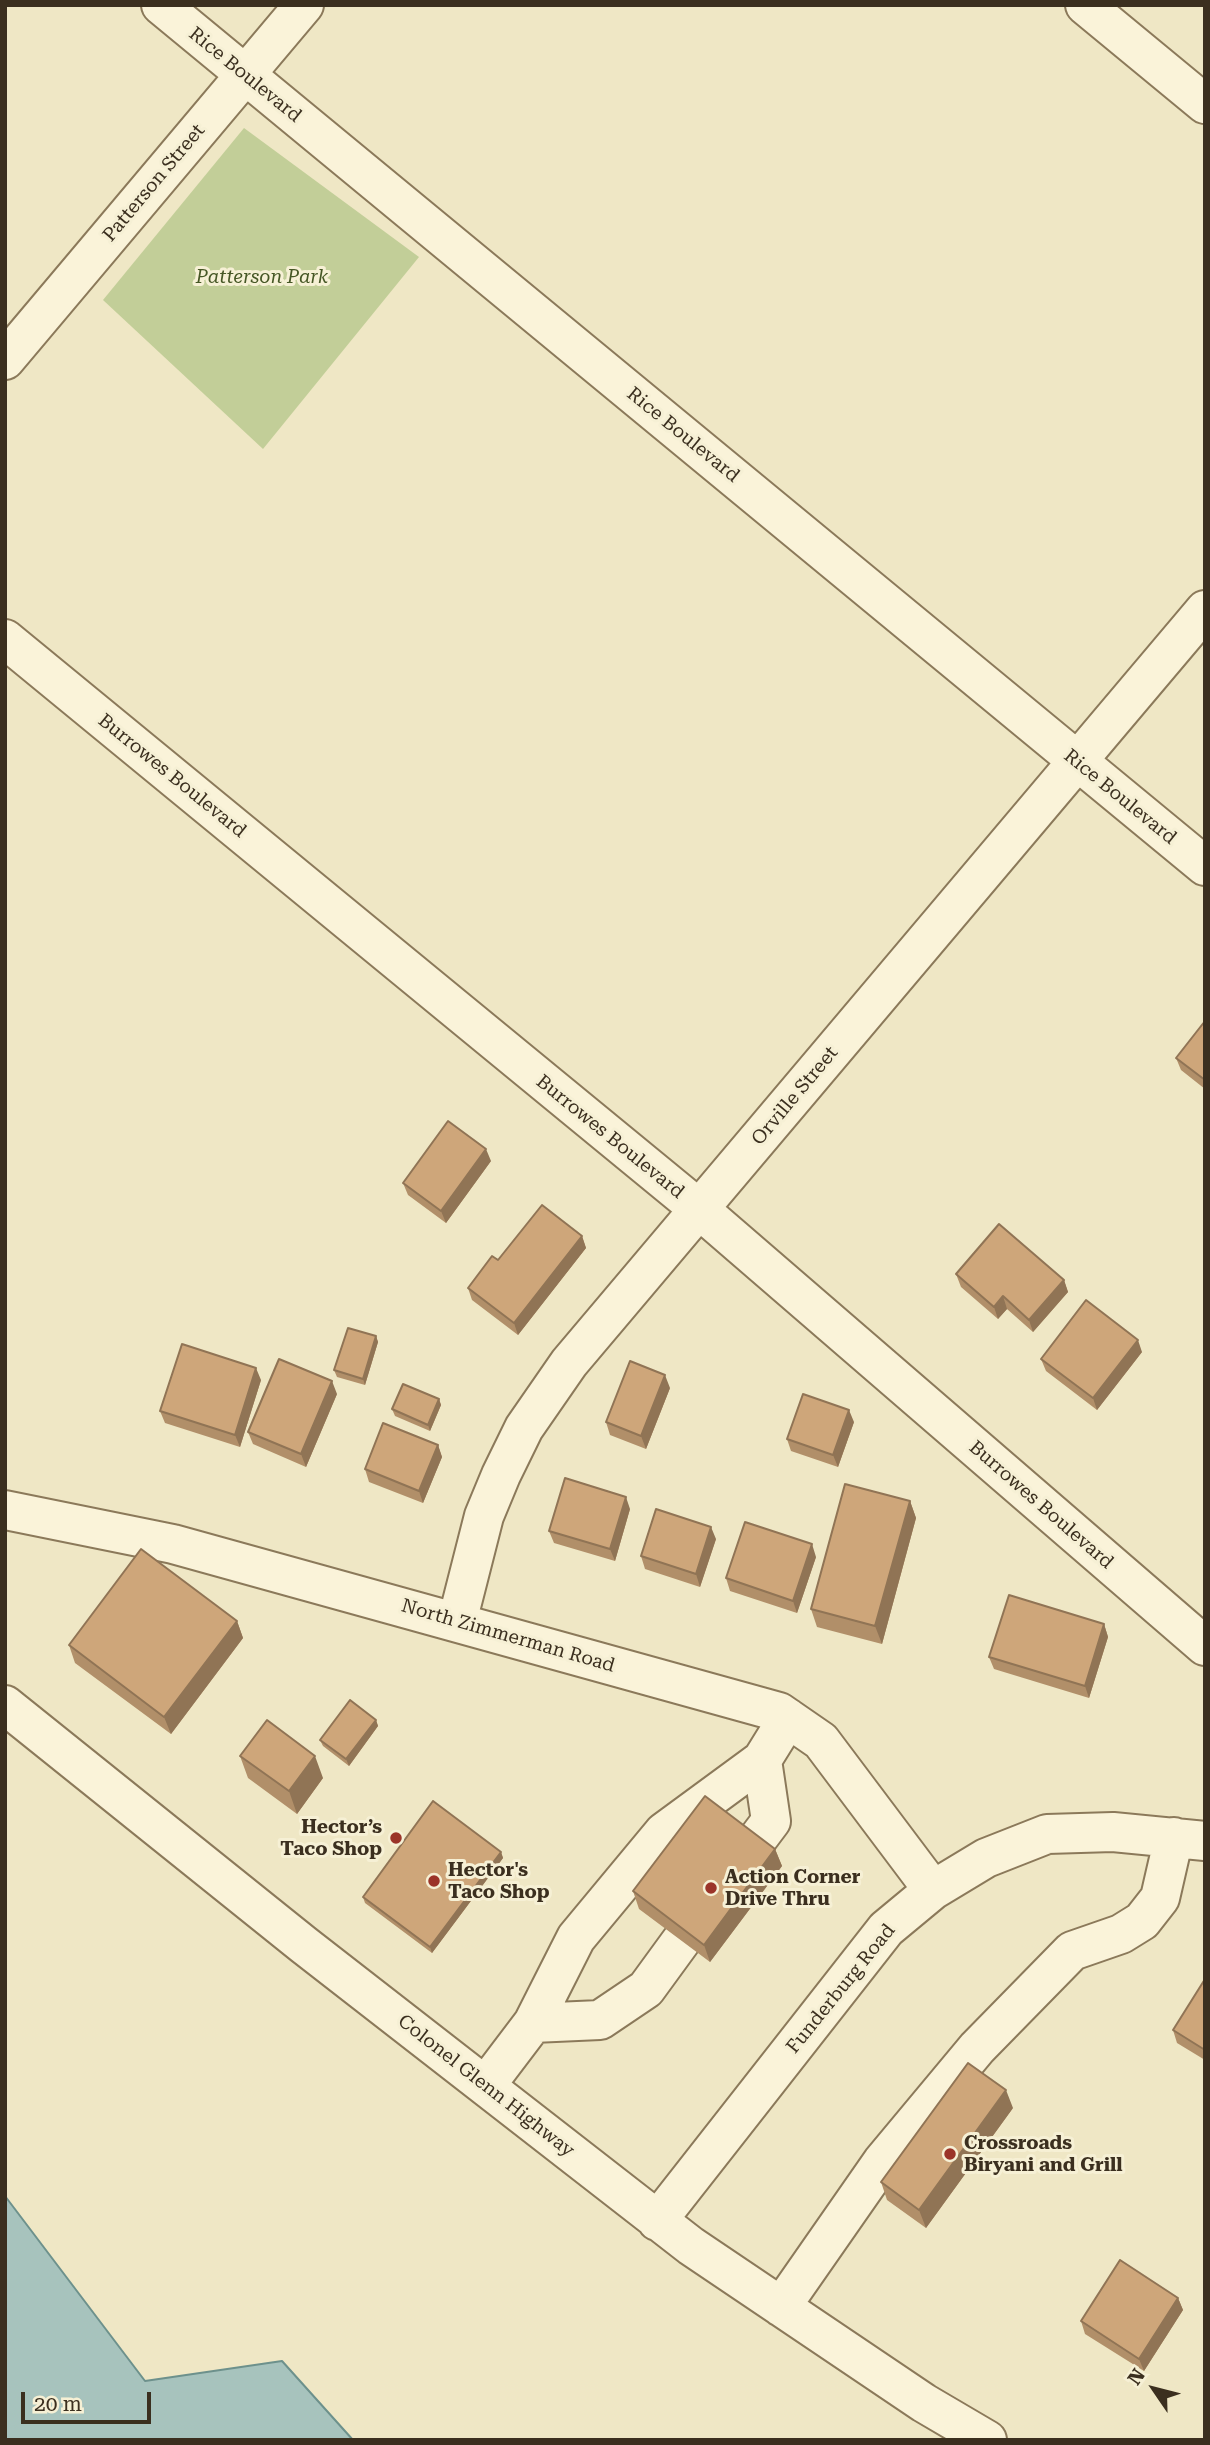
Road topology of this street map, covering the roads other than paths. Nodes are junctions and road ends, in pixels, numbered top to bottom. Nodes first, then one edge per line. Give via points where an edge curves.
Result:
1 (161, 5) edge
2 (304, 5) edge
3 (1085, 5) edge
4 (245, 75) junction
5 (1205, 104) edge
6 (5, 360) edge
7 (1205, 610) edge
8 (5, 639) edge
9 (1077, 762) junction
10 (1205, 866) edge
11 (699, 1209) junction
12 (5, 1510) edge
13 (457, 1622) junction
14 (1205, 1646) edge
15 (5, 1705) edge
16 (788, 1718) junction
17 (762, 1760) junction
18 (1189, 1839) edge
19 (753, 1845) edge
20 (933, 1890) junction
21 (681, 1941) edge
22 (533, 2023) junction
23 (486, 2085) junction
24 (657, 2221) junction
25 (781, 2307) junction
26 (987, 2440) edge

1 - 4 street, Rice Boulevard
2 - 4 street, Patterson Street
3 - 5 street
4 - 6 street, Patterson Street
4 - 9 street, Rice Boulevard
7 - 9 street, Orville Street
8 - 11 street, Burrowes Boulevard
9 - 10 street, Rice Boulevard
9 - 11 street, Orville Street
11 - 13 street, Orville Street via 569,1363 524,1428 484,1516
11 - 14 street, Burrowes Boulevard
12 - 13 street, North Zimmerman Road via 173,1544
13 - 16 street, North Zimmerman Road
15 - 23 street, Colonel Glenn Highway
16 - 17 street
16 - 20 street, North Zimmerman Road via 821,1741
17 - 19 street via 771,1821
17 - 22 street via 664,1832 576,1937
18 - 20 street, Funderburg Road via 1113,1832 1047,1835 986,1858
18 - 25 street via 1160,1898 1142,1920 1121,1934 1072,1951 977,2048 882,2162
20 - 24 street, Funderburg Road via 886,1929
21 - 22 street via 646,1989 600,2020
22 - 23 street
23 - 24 street, Colonel Glenn Highway
24 - 25 street, Colonel Glenn Highway
25 - 26 street, Colonel Glenn Highway

